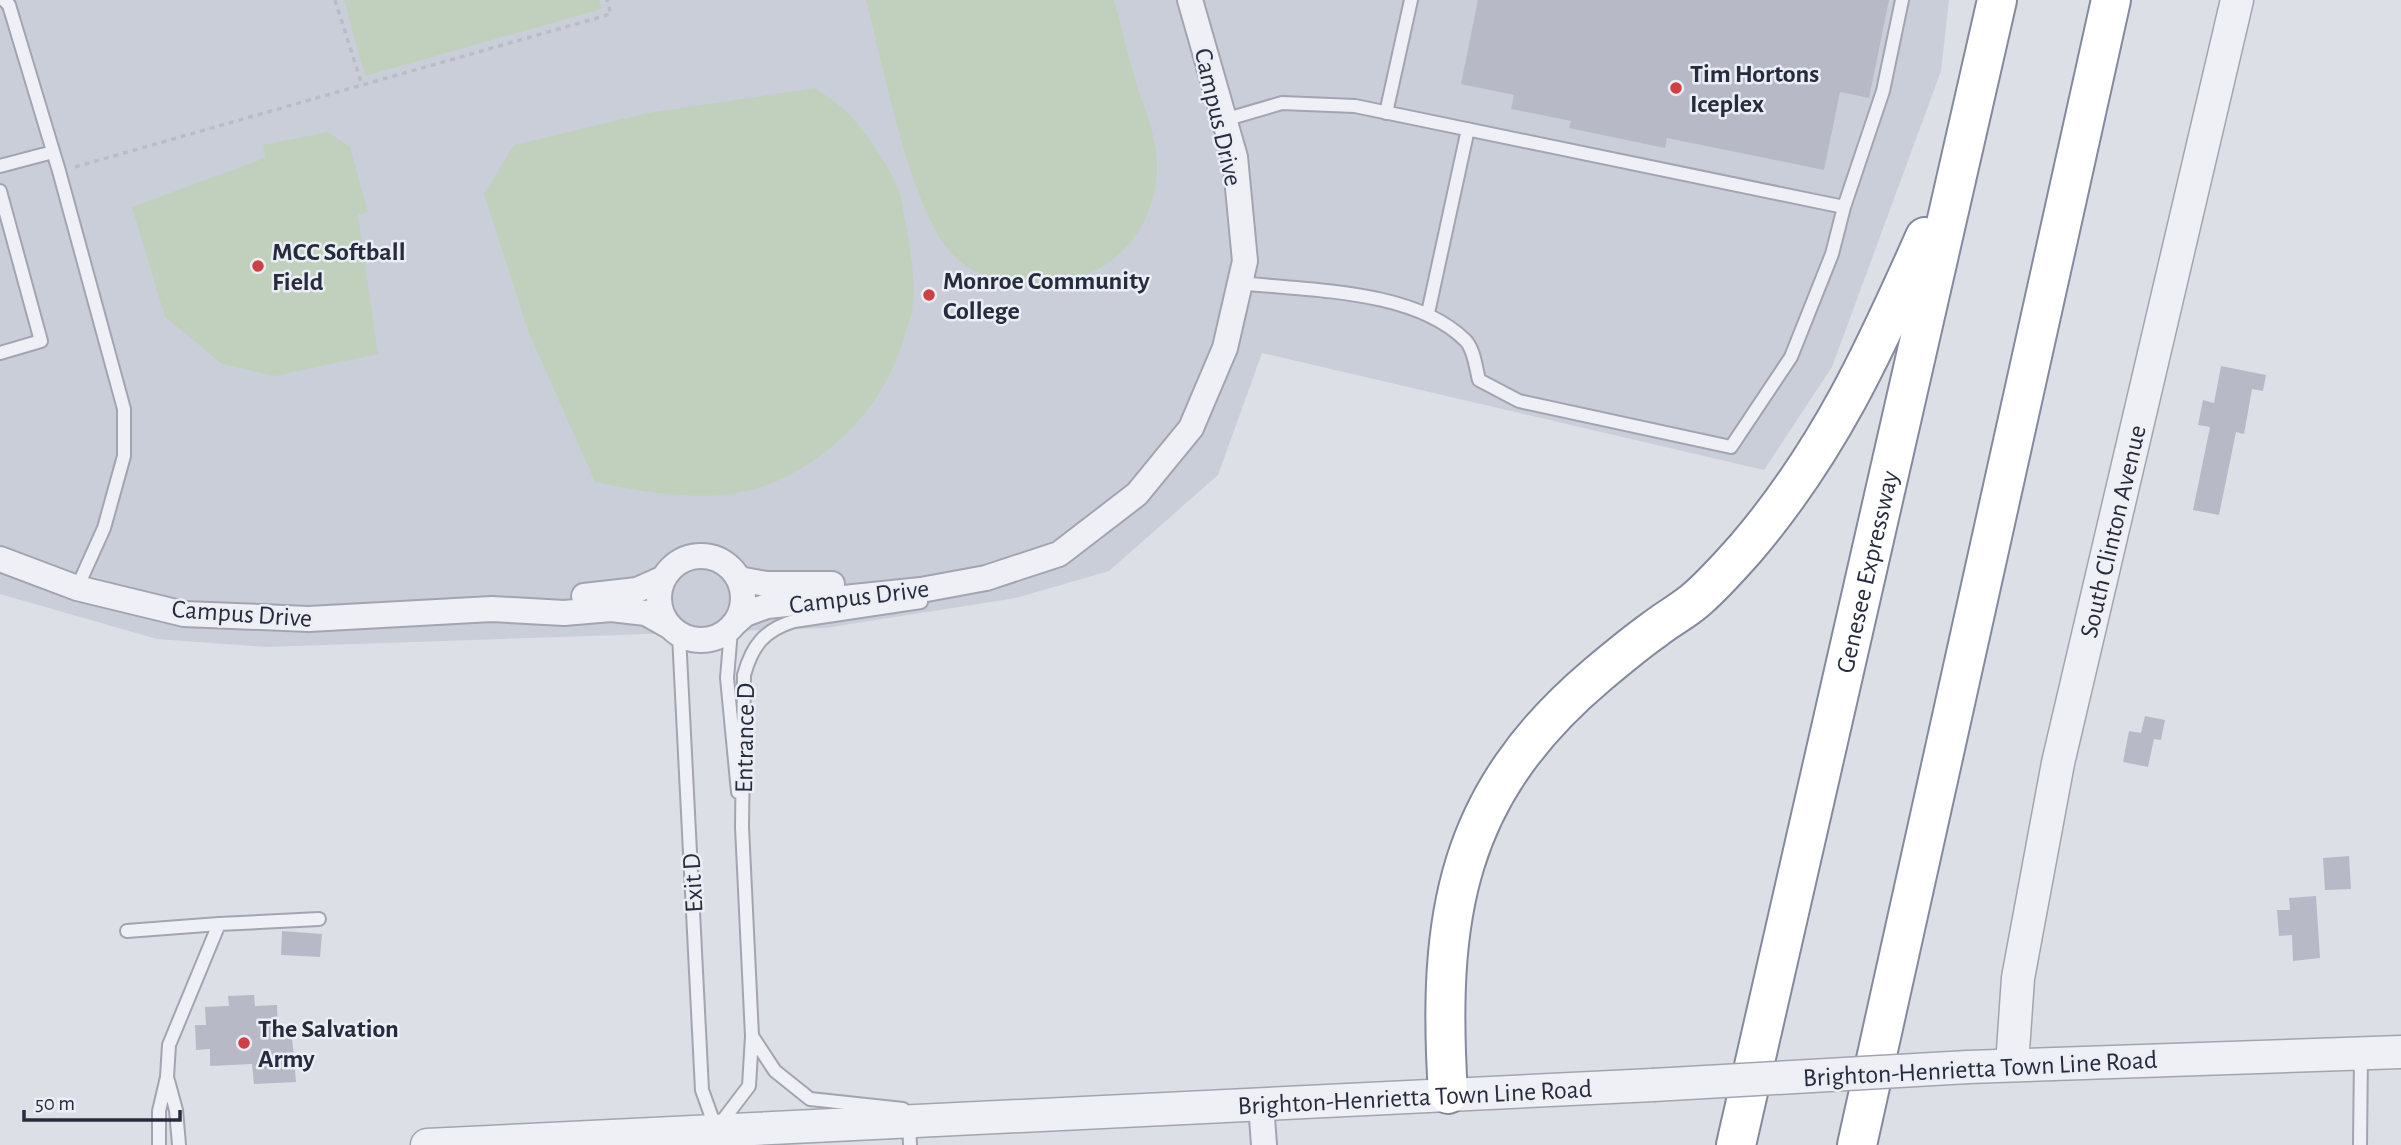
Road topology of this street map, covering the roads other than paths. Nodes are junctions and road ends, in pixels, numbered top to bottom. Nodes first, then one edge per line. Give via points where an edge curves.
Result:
1 (4, 0) edge
2 (1190, 0) edge
3 (1410, 0) edge
4 (1902, 0) edge
5 (1997, 0) edge
6 (2111, 0) edge
7 (2237, 0) edge
8 (1386, 113) junction
9 (1224, 120) junction
10 (1969, 121) junction
11 (1468, 129) junction
12 (53, 152) junction
13 (0, 166) edge
14 (0, 191) edge
15 (1844, 206) junction
16 (1240, 283) junction
17 (1428, 313) junction
18 (0, 353) edge
19 (0, 559) edge
20 (664, 578) junction
21 (986, 578) junction
22 (739, 579) junction
23 (76, 588) junction
24 (492, 609) junction
25 (733, 626) junction
26 (674, 631) junction
27 (743, 827) junction
28 (319, 919) dead end
29 (219, 924) junction
30 (127, 931) dead end
31 (752, 1035) junction
32 (2401, 1052) edge
33 (2361, 1053) junction
34 (2012, 1065) junction
35 (167, 1077) junction
36 (1448, 1094) junction
37 (1261, 1104) junction
38 (909, 1125) edge
39 (715, 1137) edge
40 (159, 1145) edge
41 (179, 1145) edge
42 (429, 1145) edge
43 (1264, 1145) edge
44 (1736, 1145) edge
45 (1857, 1145) edge
46 (2360, 1145) edge

1 - 12 lane
2 - 9 street, Campus Drive
3 - 8 lane
4 - 15 lane via 1883,91
5 - 10 highway, Genesee Expressway
6 - 45 highway
7 - 34 street, South Clinton Avenue via 2058,764 2018,978
8 - 9 lane via 1355,106 1282,103
8 - 11 lane
9 - 16 street, Campus Drive via 1235,157 1245,261
10 - 36 highway via 1890,317 1852,397 1817,456 1745,548 1697,599 1596,676 1542,727 1480,817 1455,895 1449,931 1444,1031
10 - 44 highway, Genesee Expressway
11 - 15 lane
11 - 17 lane
12 - 13 lane
12 - 23 lane via 124,409 124,456 104,527
14 - 18 lane via 41,341
15 - 17 lane via 1832,254 1791,358 1731,447 1519,401 1479,380 1468,342
16 - 17 lane via 1388,301
16 - 21 street, Campus Drive via 1225,348 1191,428 1137,494 1059,554
19 - 23 street, Campus Drive
20 - 22 street via 677,563 705,556 719,559
20 - 24 street, Campus Drive via 637,590
20 - 26 street via 661,614
21 - 22 street, Campus Drive via 801,586
21 - 25 street, Campus Drive via 910,592 767,606 745,614
21 - 27 lane, Entrance D via 933,600 794,621 774,627 762,638 750,651 744,675
22 - 25 street via 743,606
23 - 24 street, Campus Drive via 184,614 309,620
24 - 26 street, Campus Drive via 633,610 656,616
25 - 26 street via 706,641
25 - 27 lane, Entrance D via 727,678
26 - 39 lane, Exit D via 702,1090
27 - 31 lane, Entrance D
28 - 29 lane
29 - 30 lane
29 - 35 lane via 169,1045
31 - 38 lane via 775,1071 810,1099
31 - 39 lane, Entrance D via 749,1086
32 - 33 street, Brighton-Henrietta Town Line Road
33 - 34 street, Brighton-Henrietta Town Line Road
33 - 46 lane
34 - 36 street, Brighton-Henrietta Town Line Road, bridge
35 - 40 lane via 159,1111
35 - 41 lane
36 - 37 street, Brighton-Henrietta Town Line Road
37 - 38 street, Brighton-Henrietta Town Line Road
37 - 43 street
38 - 39 street, Brighton-Henrietta Town Line Road
39 - 42 street, Brighton-Henrietta Town Line Road

